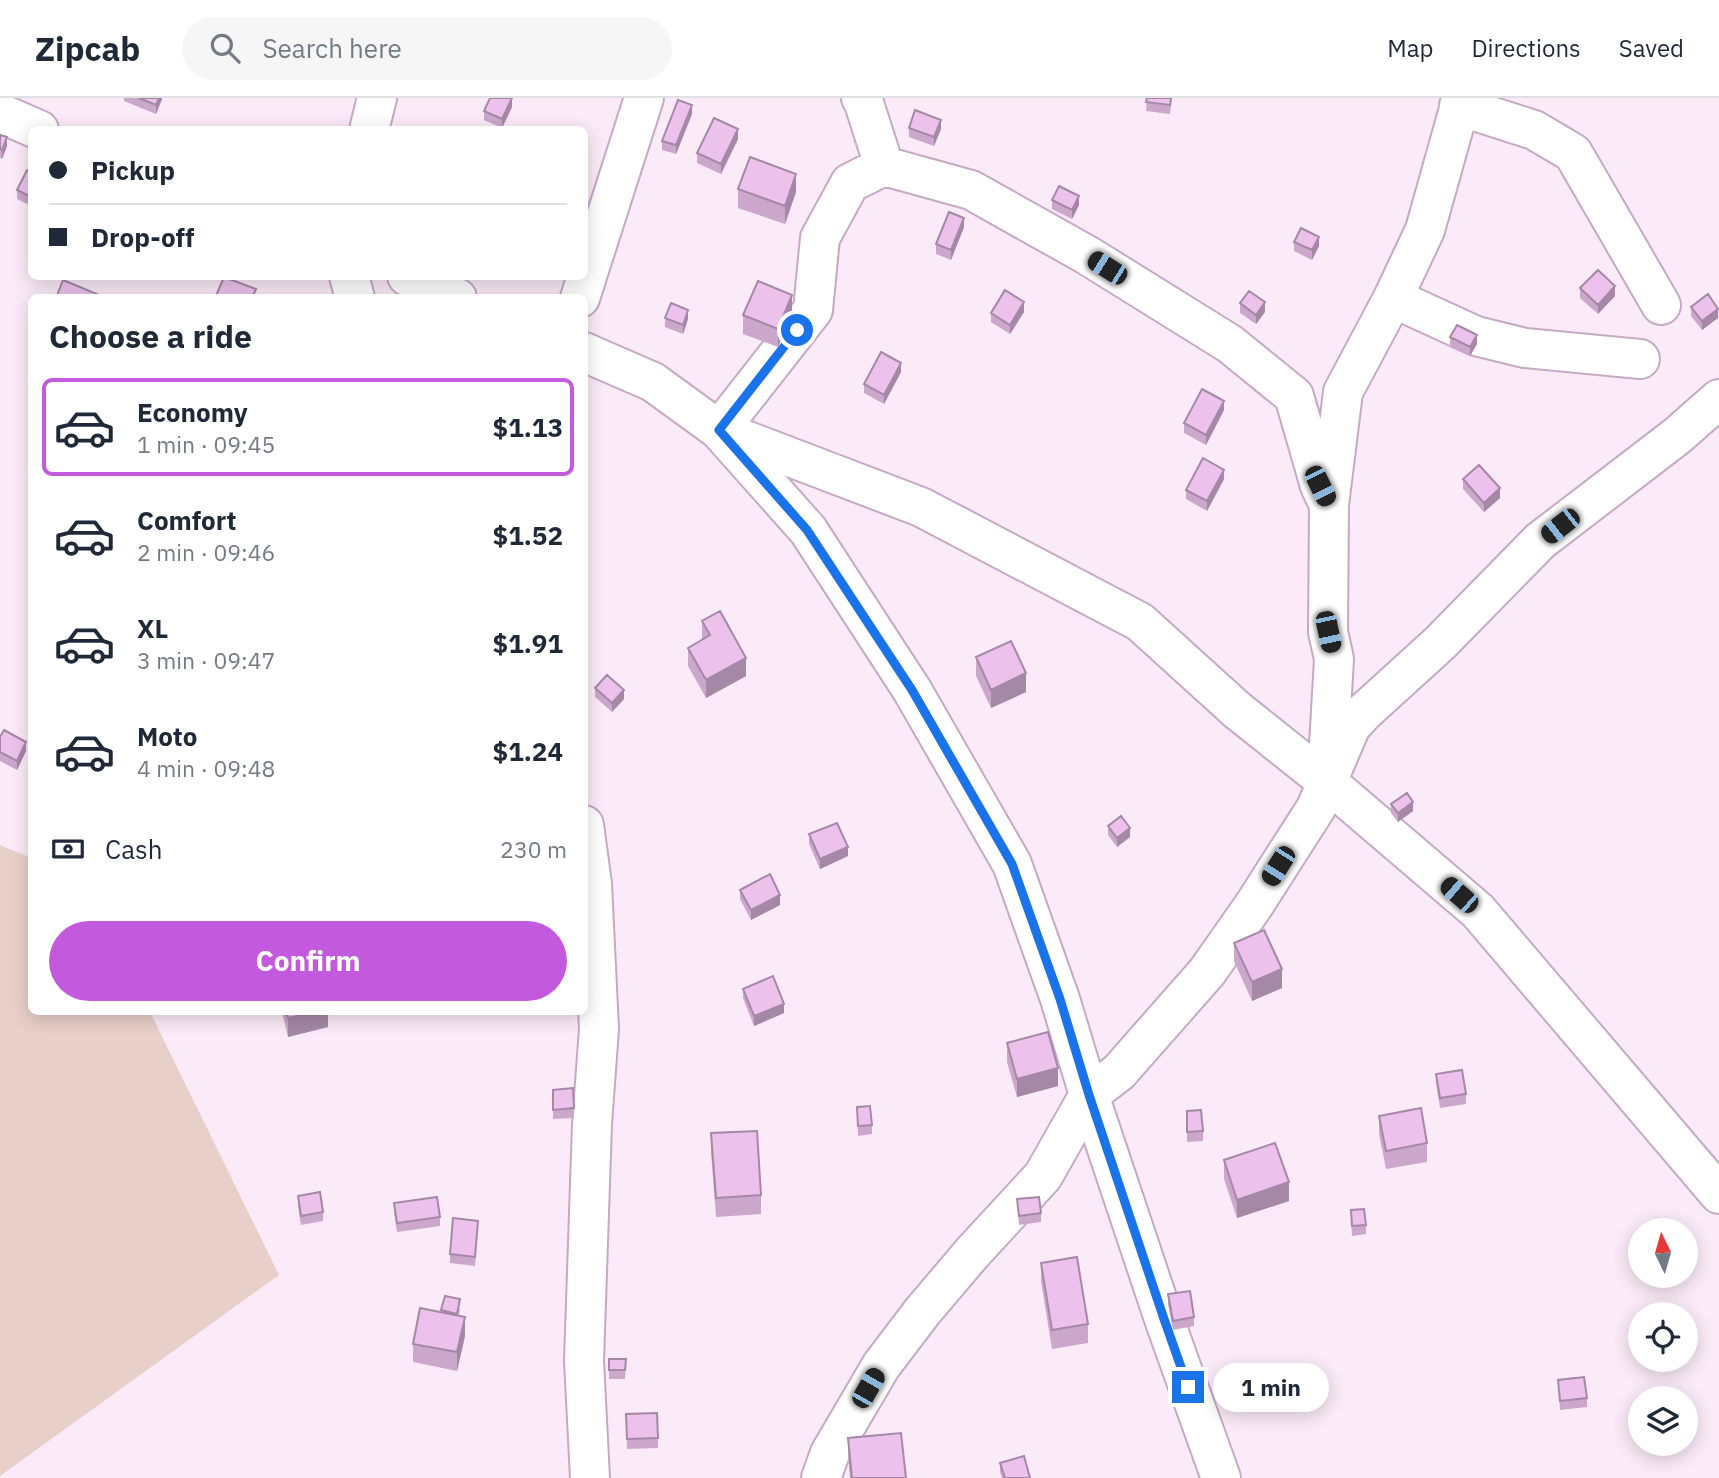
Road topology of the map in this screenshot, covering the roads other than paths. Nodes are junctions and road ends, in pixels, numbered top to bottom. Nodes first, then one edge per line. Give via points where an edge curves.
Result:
1 (377, 98) edge
2 (644, 98) edge
3 (861, 98) edge
4 (1461, 102) edge
5 (0, 113) edge
6 (30, 126) edge
7 (370, 126) edge
8 (884, 166) junction
9 (588, 273) edge
10 (416, 280) edge
11 (448, 294) edge
12 (1394, 298) junction
13 (1661, 306) dead end
14 (588, 354) edge
15 (1640, 359) dead end
16 (1719, 398) edge
17 (719, 430) junction
18 (1329, 505) junction
19 (1326, 782) junction
20 (588, 854) edge
21 (1089, 1095) junction
22 (1719, 1194) edge
23 (590, 1478) edge
24 (821, 1478) edge
25 (1221, 1478) edge

1 - 7 street
2 - 9 street
3 - 8 street
4 - 12 street via 1425,230
4 - 13 street via 1534,130 1573,153
5 - 6 street
8 - 17 street via 850,183 820,238 813,310
8 - 18 street via 971,190 1230,344 1294,396
10 - 11 street
12 - 15 street via 1476,337 1525,348
12 - 18 street via 1343,392
14 - 17 street via 653,382
16 - 19 street via 1540,541 1363,713 1351,726
17 - 19 street via 921,507 1140,622
17 - 21 street via 807,530 912,690 1012,864
18 - 19 street via 1328,632 1334,659
19 - 21 street via 1316,808 1207,972 1119,1072
19 - 22 street via 1478,911
20 - 23 street via 599,1029 590,1150 584,1361
21 - 24 street via 1043,1177 972,1253 881,1366 830,1453
21 - 25 street

